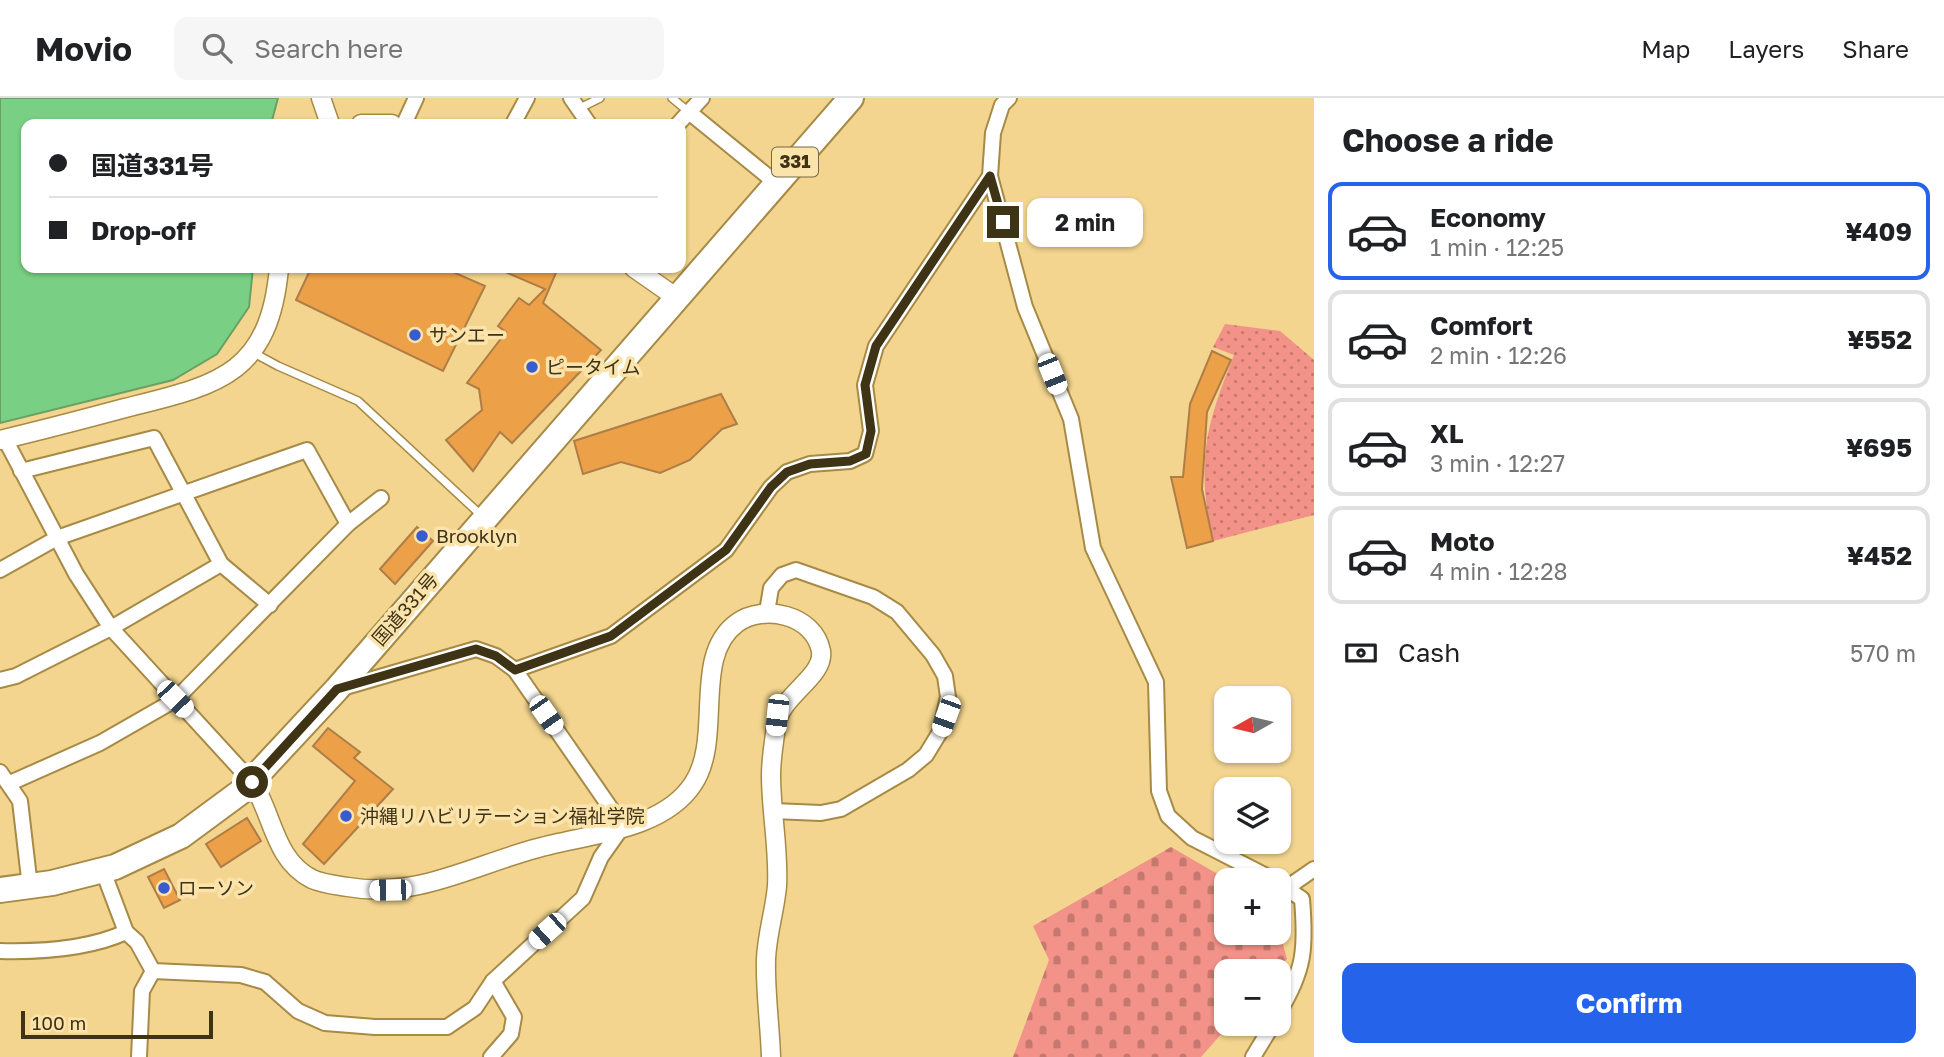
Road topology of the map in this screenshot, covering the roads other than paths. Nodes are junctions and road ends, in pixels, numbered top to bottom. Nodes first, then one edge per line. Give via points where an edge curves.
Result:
1 (321, 98) edge
2 (416, 98) edge
3 (527, 98) edge
4 (600, 98) edge
5 (672, 98) edge
6 (702, 98) edge
7 (851, 98) edge
8 (1010, 98) edge
9 (574, 104) edge
10 (689, 112) junction
11 (328, 119) edge
12 (406, 119) edge
13 (516, 119) edge
14 (585, 119) edge
15 (683, 119) edge
16 (990, 176) junction
17 (776, 183) junction
18 (278, 273) edge
19 (641, 273) edge
20 (677, 298) junction
21 (252, 352) junction
22 (2, 440) edge
23 (21, 471) junction
24 (186, 493) junction
25 (381, 498) dead end
26 (484, 517) junction
27 (348, 524) junction
28 (57, 538) junction
29 (221, 564) junction
30 (0, 570) edge
31 (270, 606) junction
32 (767, 612) junction
33 (111, 628) junction
34 (515, 670) junction
35 (0, 680) edge
36 (337, 689) junction
37 (175, 699) junction
38 (5, 777) edge
39 (252, 782) junction
40 (774, 811) junction
41 (623, 826) junction
42 (1251, 868) edge
43 (1314, 869) edge
44 (103, 871) junction
45 (1291, 881) edge
46 (30, 887) junction
47 (0, 890) edge
48 (1291, 890) edge
49 (126, 932) junction
50 (0, 951) edge
51 (153, 971) junction
52 (493, 981) junction
53 (1291, 993) edge
54 (1266, 1036) edge
55 (139, 1057) edge
56 (491, 1057) edge
57 (771, 1057) edge
58 (1253, 1057) edge

1 - 11 street
2 - 12 street
3 - 13 street
4 - 9 lane
5 - 10 lane
6 - 10 street
7 - 17 highway, 国道331号 / 331
8 - 16 street via 1002,105 993,132
9 - 14 street
10 - 15 street
10 - 17 street
16 - 34 street via 876,346 865,385 871,431 866,454 787,472 726,550 611,636
16 - 42 street via 1025,307 1071,419 1093,548 1156,682 1159,791 1168,816 1192,838
17 - 20 highway, 国道331号 / 331
18 - 21 street via 273,308
19 - 20 street
20 - 26 highway, 国道331号 / 331
21 - 22 street via 226,377 206,387
21 - 26 lane via 358,401
22 - 23 street
23 - 24 street via 154,438
23 - 28 street
24 - 27 street via 307,450
24 - 28 street
24 - 29 street
25 - 27 street
26 - 36 highway, 国道331号 / 331
27 - 31 street
28 - 30 street
28 - 33 street
29 - 31 street
29 - 33 street
31 - 37 street
32 - 40 street via 796,619 816,638 822,653 819,668 777,715 771,774
32 - 40 street via 771,588 782,575 796,570 873,597 897,612 933,655 945,677 948,697 940,732 926,755 908,770 841,809
32 - 41 street via 741,620 716,648 707,751 695,782 659,815
33 - 35 street
33 - 37 street
34 - 36 street via 476,649
34 - 41 street
36 - 39 highway, 国道331号 / 331
37 - 38 street via 100,743
37 - 39 street
38 - 46 street via 20,801
39 - 41 street via 293,865 318,881 357,889 436,883 536,848
39 - 44 highway, 国道331号 / 331 via 181,836
40 - 57 street via 777,885 766,958
41 - 52 street via 601,857 583,898
43 - 45 street
44 - 46 highway, 国道331号 / 331
44 - 49 street
46 - 47 highway, 国道331号 / 331
48 - 53 street via 1302,899 1306,946
49 - 50 street via 110,940 33,952
49 - 51 street
51 - 52 street via 242,975 265,982 298,1011 325,1023 375,1027 447,1027 475,1008
51 - 55 street via 142,991
52 - 56 street via 514,1017 511,1034
54 - 58 street

